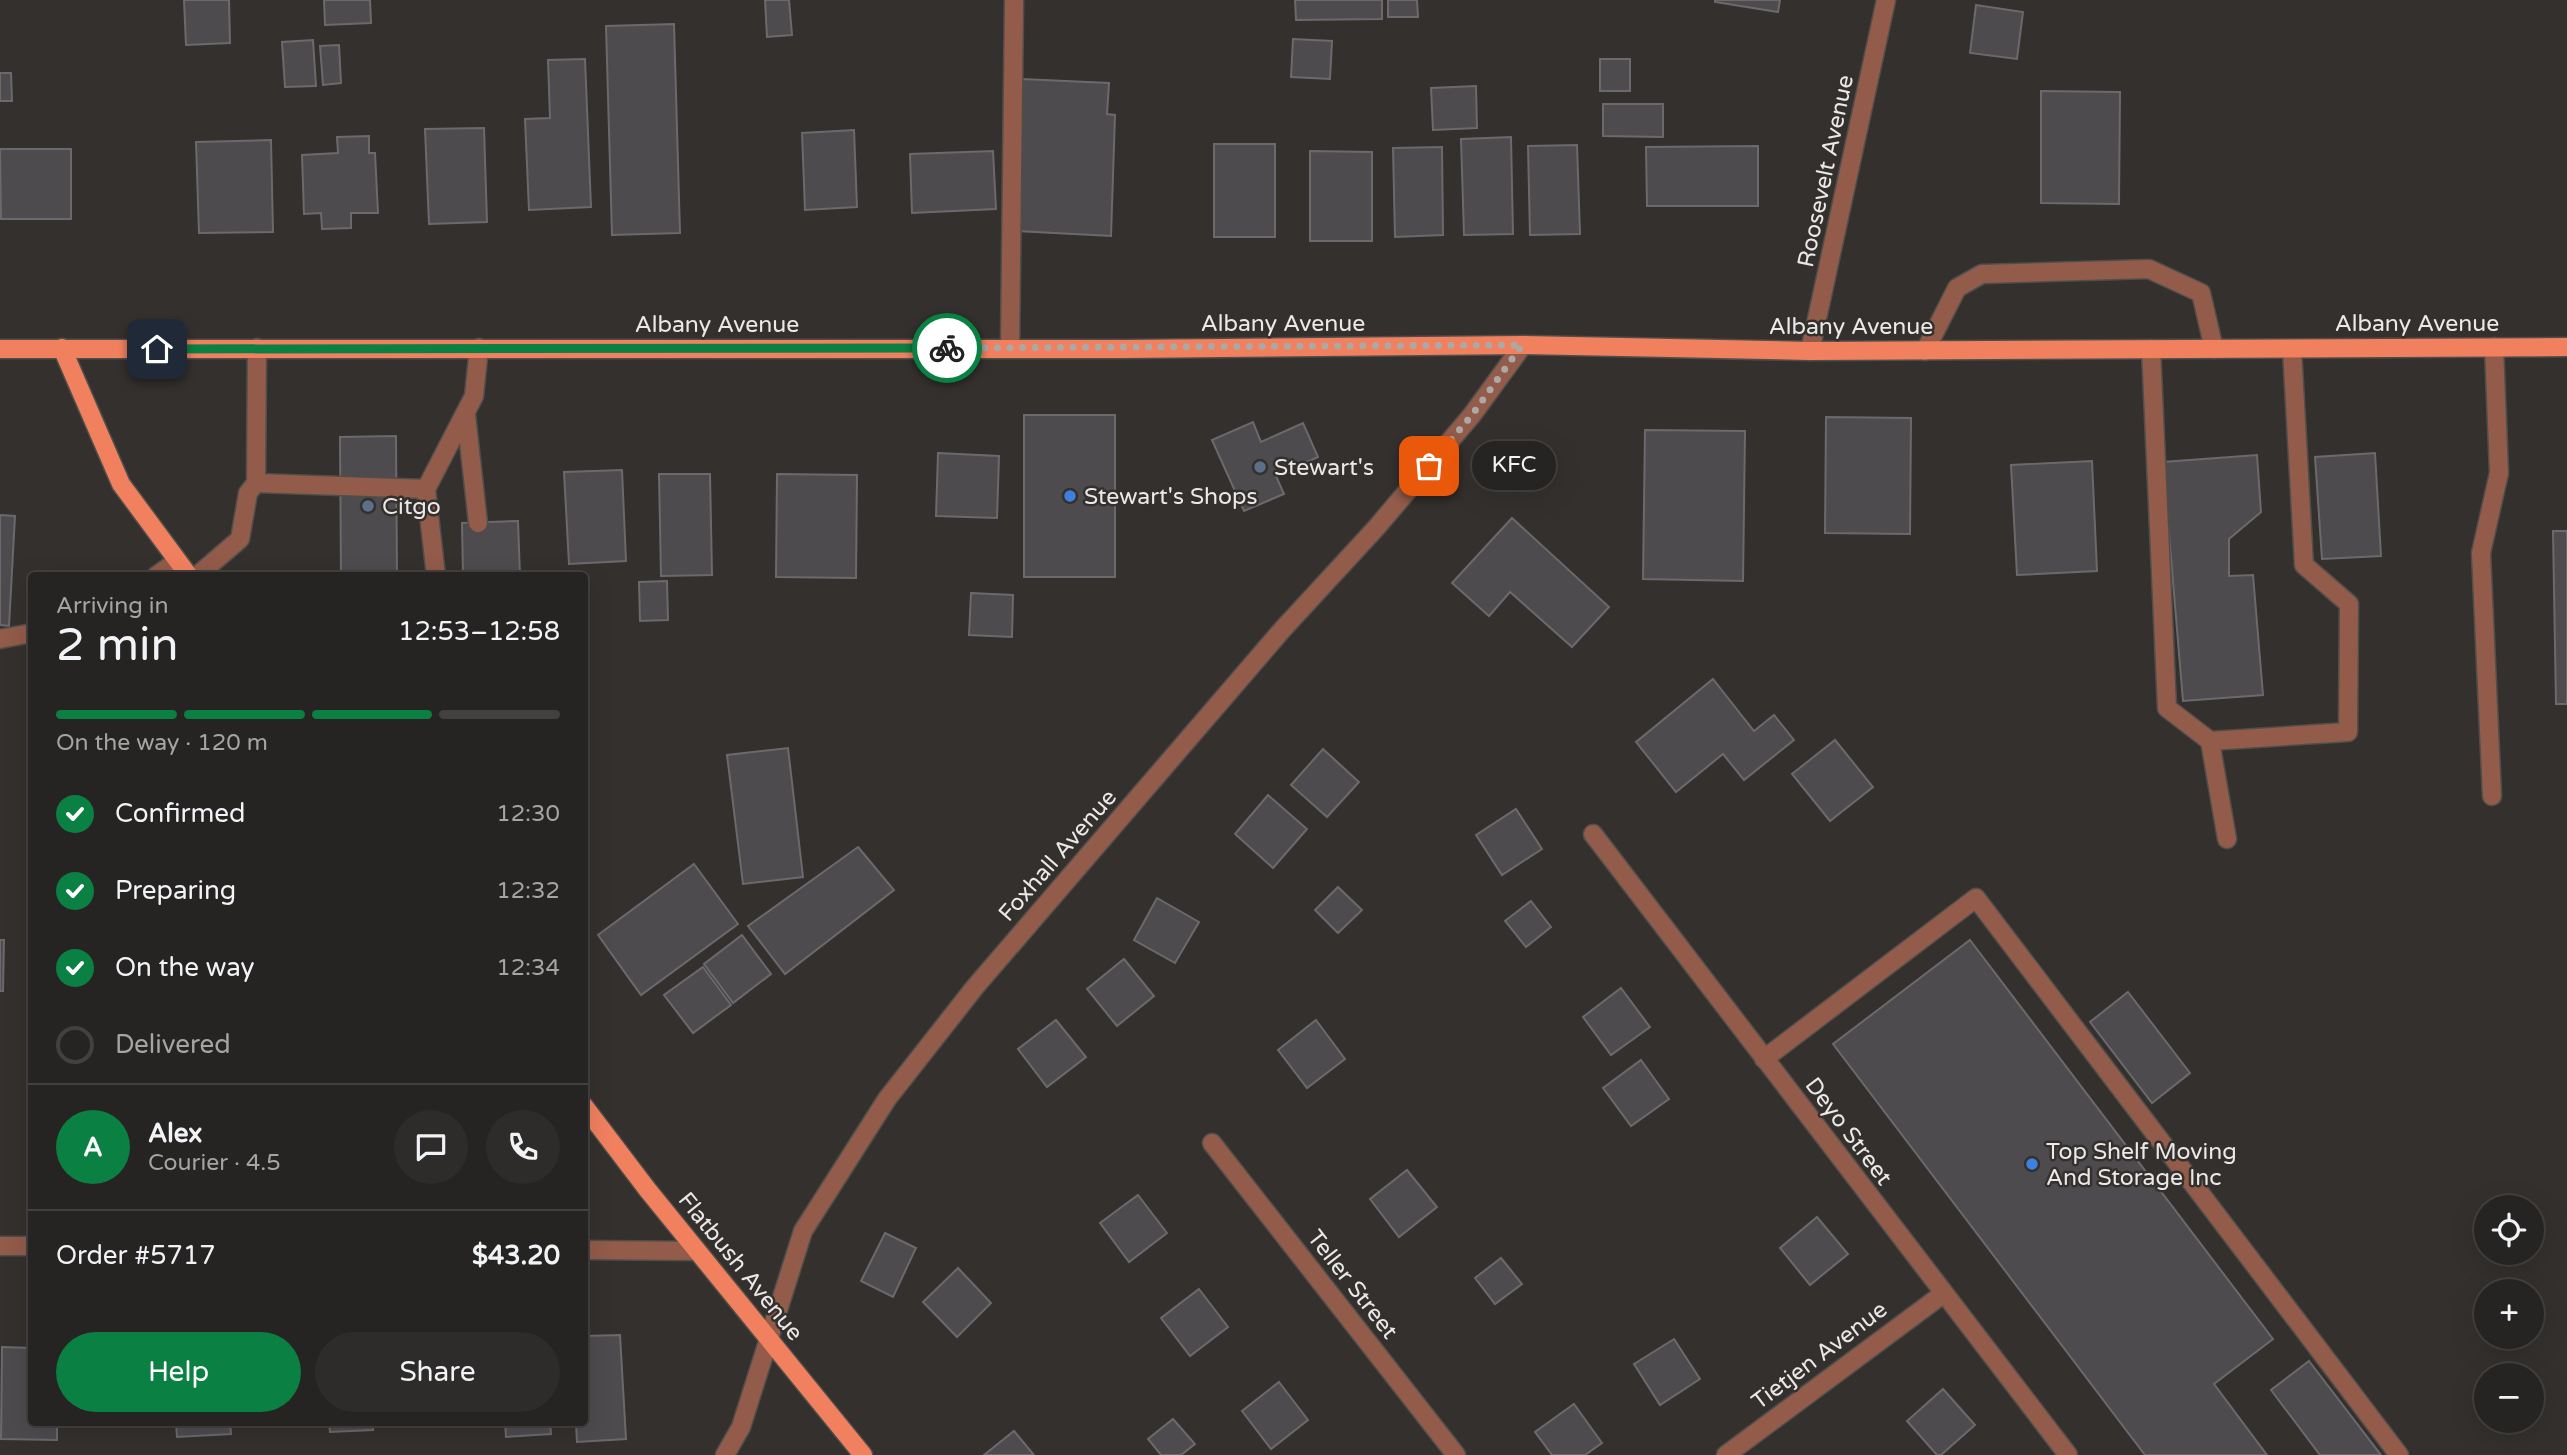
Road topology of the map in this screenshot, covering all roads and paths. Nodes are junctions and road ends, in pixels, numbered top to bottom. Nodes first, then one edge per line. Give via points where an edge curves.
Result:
1 (1886, 0) edge
2 (1014, 2) dead end
3 (1522, 345) junction
4 (2494, 347) junction
5 (2567, 347) edge
6 (62, 348) junction
7 (257, 348) junction
8 (479, 348) junction
9 (1010, 348) junction
10 (0, 349) edge
11 (2151, 349) junction
12 (2214, 349) junction
13 (2292, 349) junction
14 (1810, 351) junction
15 (1925, 351) junction
16 (466, 415) junction
17 (256, 483) junction
18 (426, 489) junction
19 (478, 523) dead end
20 (177, 561) junction
21 (162, 572) edge
22 (186, 572) edge
23 (202, 572) edge
24 (436, 572) edge
25 (28, 635) edge
26 (0, 639) edge
27 (2210, 741) junction
28 (2492, 796) dead end
29 (1593, 835) dead end
30 (2227, 839) dead end
31 (1764, 1059) junction
32 (588, 1111) edge
33 (1212, 1143) dead end
34 (0, 1246) edge
35 (28, 1246) edge
36 (588, 1250) edge
37 (697, 1251) junction
38 (1942, 1294) junction
39 (768, 1339) junction
40 (725, 1455) edge
41 (863, 1455) edge
42 (1456, 1455) edge
43 (1726, 1455) edge
44 (2068, 1455) edge
45 (2399, 1455) edge

1 - 14 street, Roosevelt Avenue
2 - 9 street
3 - 9 main road, Albany Avenue
3 - 14 main road, Albany Avenue
3 - 39 street, Foxhall Avenue via 1472,415 993,967 887,1099 803,1231
4 - 5 main road, Albany Avenue
4 - 13 main road, Albany Avenue
4 - 28 street via 2499,473 2481,553
6 - 7 main road, Albany Avenue
6 - 10 main road, Albany Avenue
6 - 20 main road via 121,484
7 - 8 main road, Albany Avenue
7 - 17 street
8 - 9 main road, Albany Avenue
8 - 16 street via 474,396
11 - 12 main road, Albany Avenue
11 - 15 main road, Albany Avenue
11 - 27 street via 2167,708
12 - 13 main road, Albany Avenue
12 - 15 street via 2201,293 2149,269 1982,274 1956,288
13 - 27 street via 2304,565 2349,604 2348,732
14 - 15 main road, Albany Avenue
16 - 18 street
16 - 19 street
17 - 18 street
17 - 23 street via 248,493 240,539
18 - 24 street
20 - 21 street
20 - 22 main road
25 - 26 street
27 - 30 street
29 - 31 street, Deyo Street
31 - 38 street, Deyo Street
31 - 45 street via 1976,898
32 - 37 main road, Flatbush Avenue
33 - 42 street, Teller Street
34 - 35 street
36 - 37 street
37 - 39 main road, Flatbush Avenue
38 - 43 street, Tietjen Avenue
38 - 44 street, Deyo Street
39 - 40 street, Foxhall Avenue via 740,1427
39 - 41 main road, Flatbush Avenue

